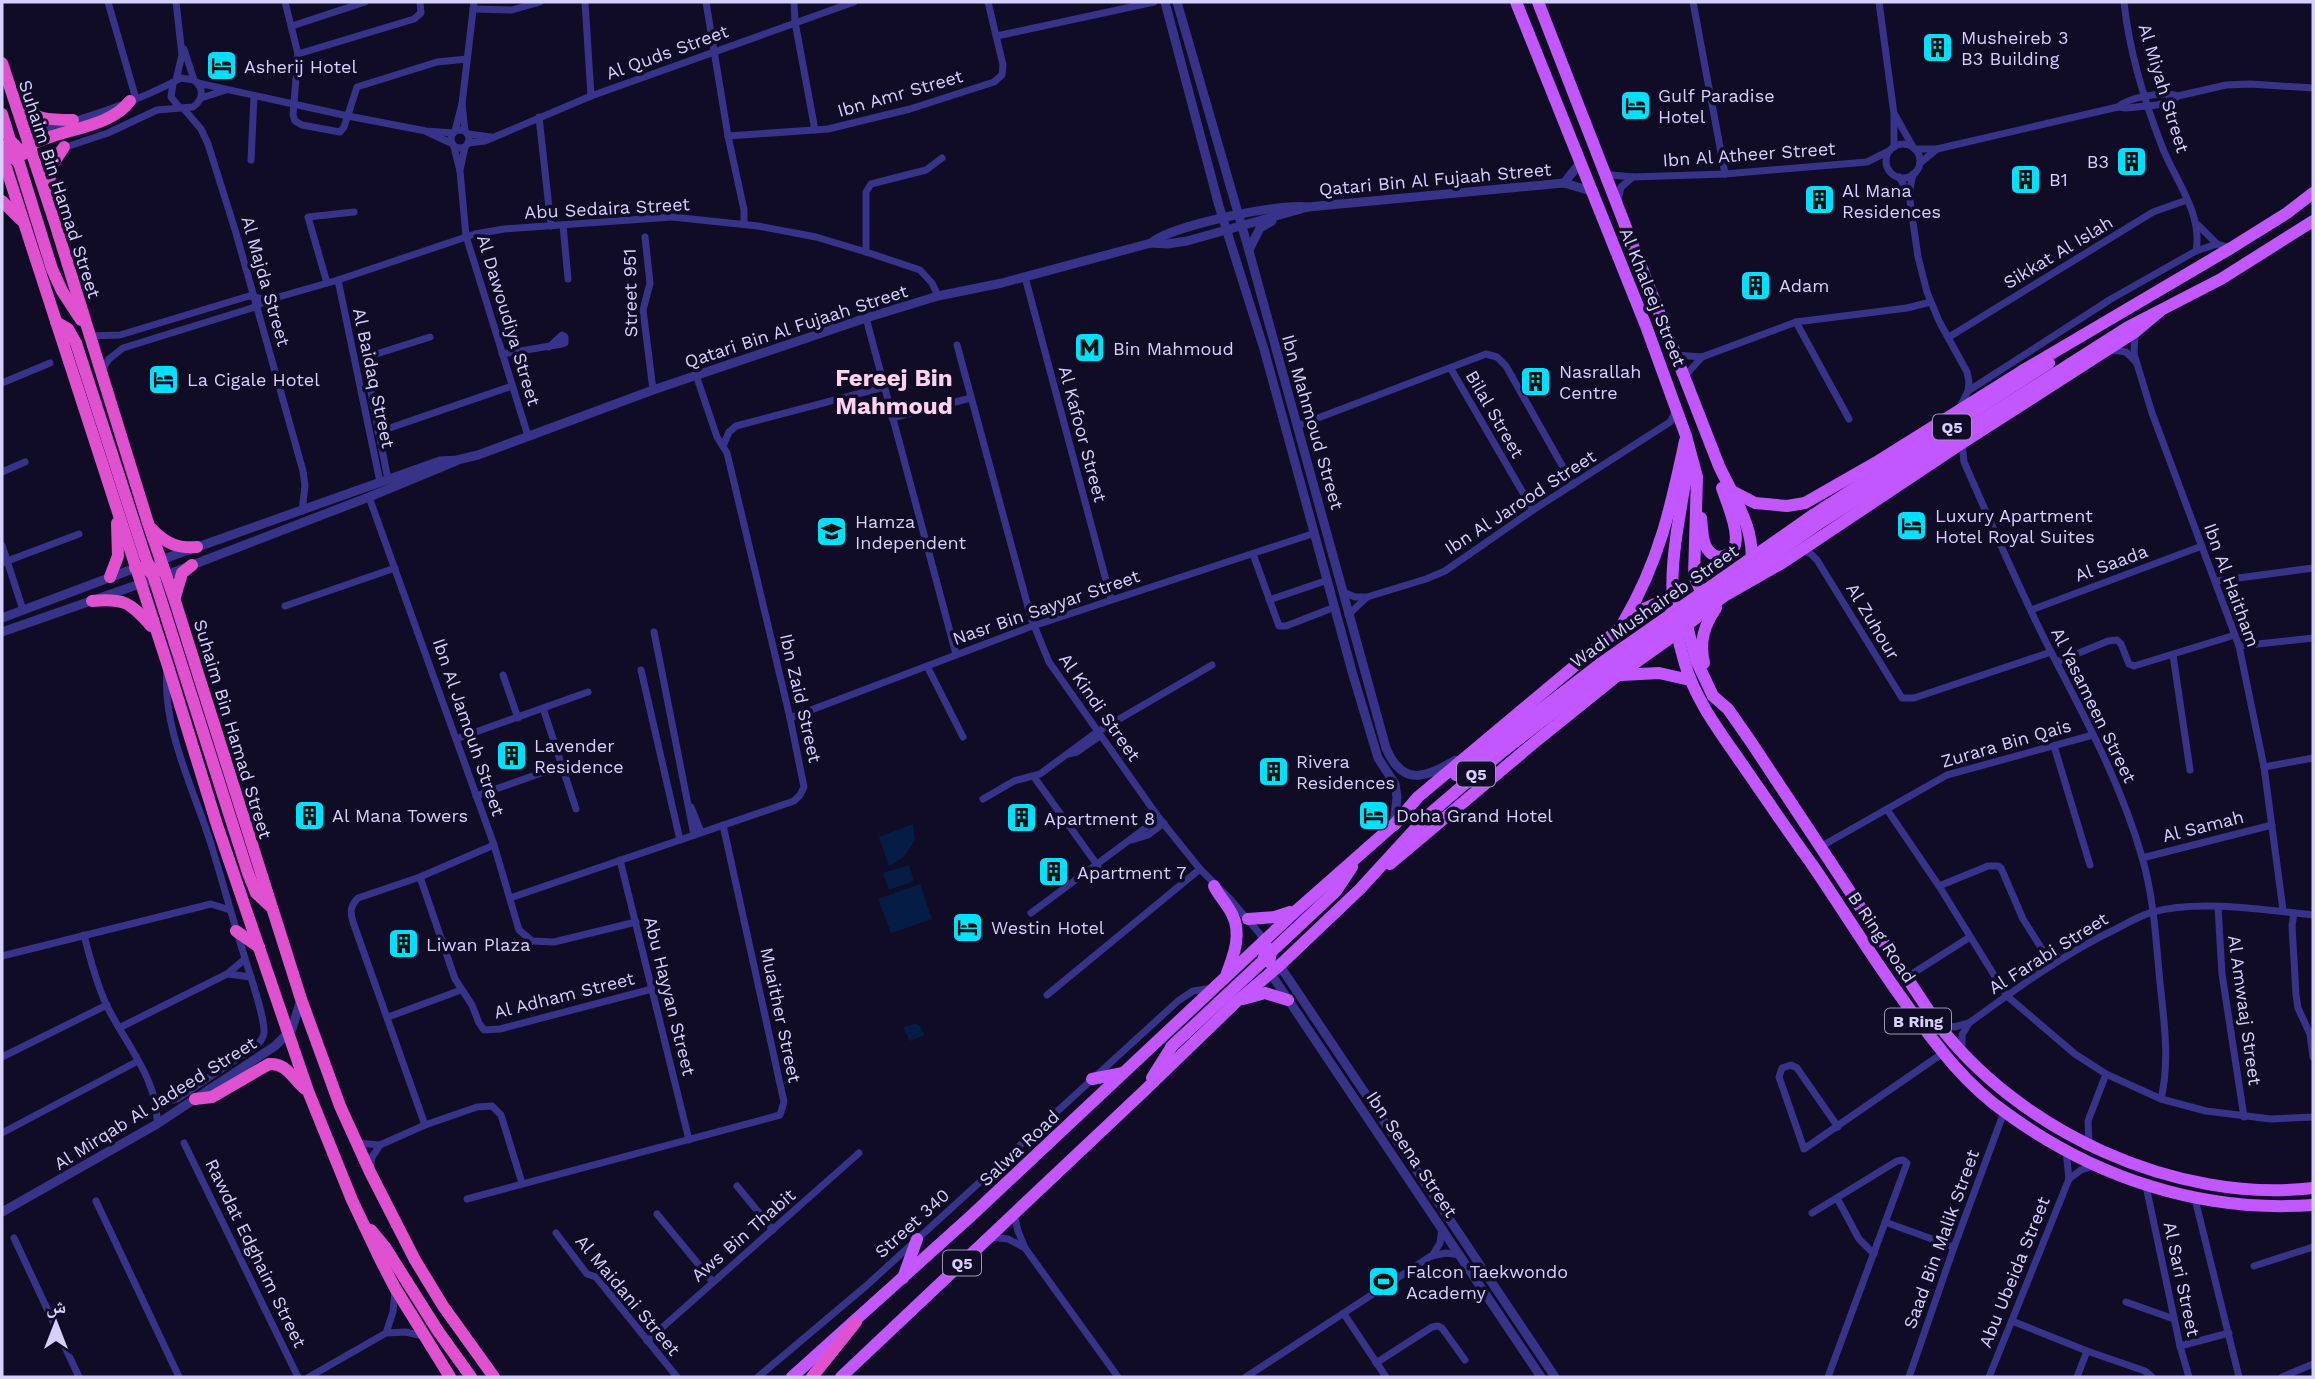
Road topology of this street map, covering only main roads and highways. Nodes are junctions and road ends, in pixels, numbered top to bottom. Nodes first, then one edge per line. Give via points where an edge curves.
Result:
1 (1516, 2) edge
2 (1538, 2) edge
3 (2, 63) edge
4 (13, 99) junction
5 (133, 100) road end
6 (2, 114) edge
7 (73, 120) road end
8 (64, 147) road end
9 (13, 152) edge
10 (2313, 193) edge
11 (2, 201) edge
12 (48, 204) junction
13 (23, 221) junction
14 (2313, 221) edge
15 (2158, 312) junction
16 (57, 322) junction
17 (87, 331) junction
18 (2087, 332) junction
19 (1686, 436) junction
20 (1692, 459) junction
21 (1719, 466) junction
22 (1697, 490) junction
23 (1730, 490) junction
24 (118, 513) junction
25 (1816, 520) junction
26 (148, 523) junction
27 (197, 547) road end
28 (192, 565) road end
29 (141, 566) junction
30 (110, 577) road end
31 (160, 577) junction
32 (1745, 583) junction
33 (1724, 596) junction
34 (92, 601) road end
35 (175, 601) junction
36 (1673, 608) junction
37 (1620, 628) junction
38 (1682, 629) junction
39 (157, 633) junction
40 (1686, 646) junction
41 (1602, 668) junction
42 (1618, 675) junction
43 (1690, 680) junction
44 (1728, 709) junction
45 (1394, 825) junction
46 (1359, 855) junction
47 (1214, 886) road end
48 (1360, 888) junction
49 (271, 906) junction
50 (1297, 910) junction
51 (1248, 919) road end
52 (236, 931) road end
53 (260, 949) junction
54 (1263, 950) junction
55 (1275, 969) junction
56 (1225, 976) junction
57 (1288, 999) road end
58 (1236, 1002) junction
59 (1124, 1073) junction
60 (1093, 1079) road end
61 (1148, 1088) junction
62 (308, 1091) junction
63 (195, 1099) road end
64 (2313, 1188) edge
65 (2313, 1205) edge
66 (2289, 1207) junction
67 (2313, 1214) edge
68 (363, 1223) junction
69 (917, 1239) road end
70 (902, 1280) junction
71 (856, 1322) junction
72 (450, 1377) edge
73 (471, 1377) edge
74 (494, 1377) edge
75 (792, 1377) edge
76 (813, 1377) edge
77 (841, 1377) edge

1 - 19 main road, Al Khaleej Street
2 - 21 main road, Al Khaleej Street
3 - 4 highway, Suhaim Bin Hamad Street
4 - 7 highway via 36,117
4 - 9 highway, Suhaim Bin Hamad Street
5 - 9 highway via 115,115
6 - 9 highway
8 - 12 highway via 51,167
9 - 12 highway, Suhaim Bin Hamad Street
9 - 13 highway, Suhaim Bin Hamad Street
9 - 17 highway via 52,269
10 - 18 main road, Wadi Mushaireb Street / Q5 via 2231,248
11 - 13 highway
12 - 17 highway, Suhaim Bin Hamad Street
13 - 16 highway, Suhaim Bin Hamad Street
14 - 15 main road, Wadi Mushaireb Street / Q5
15 - 25 main road, Wadi Mushaireb Street / Q5
15 - 32 main road, Wadi Mushaireb Street via 2135,332 1815,542
16 - 24 highway, Suhaim Bin Hamad Street
16 - 29 highway via 76,343
17 - 26 highway, Suhaim Bin Hamad Street
18 - 23 main road, Wadi Mushaireb Street via 1805,503 1755,503
18 - 25 main road, Wadi Mushaireb Street / Q5 via 2030,377
19 - 20 main road, Al Khaleej Street
19 - 37 main road via 1659,550
20 - 22 main road, Al Khaleej Street
20 - 36 main road, B Ring Road / B Ring via 1672,558
21 - 22 main road via 1736,535 1735,547 1726,556 1715,556 1705,547
21 - 23 main road, Al Khaleej Street
22 - 33 main road, Al Khaleej Street via 1694,576 1706,596
23 - 32 main road, Al Khaleej Street via 1752,540 1751,568
24 - 29 highway, Suhaim Bin Hamad Street
24 - 30 highway via 118,556
25 - 41 main road, Wadi Mushaireb Street / Q5, bridge
26 - 27 highway via 171,544
26 - 31 highway, Suhaim Bin Hamad Street via 161,559
28 - 35 highway via 180,579
29 - 31 highway
29 - 39 highway, Suhaim Bin Hamad Street via 140,583
31 - 35 highway, Suhaim Bin Hamad Street
31 - 49 highway via 248,873 256,893
32 - 33 main road, Wadi Mushaireb Street
33 - 38 main road, Wadi Mushaireb Street
33 - 44 main road via 1707,620 1701,645 1708,674
34 - 39 highway via 127,602
35 - 49 highway, Suhaim Bin Hamad Street
36 - 37 main road via 1651,605
36 - 38 main road, B Ring Road / B Ring
37 - 45 main road via 1418,797
38 - 40 main road, B Ring Road / B Ring
38 - 42 main road, Wadi Mushaireb Street
39 - 53 highway, Suhaim Bin Hamad Street
40 - 43 main road, B Ring Road / B Ring
40 - 44 main road, B Ring Road / B Ring via 1713,696
41 - 45 main road, Wadi Mushaireb Street / Q5
41 - 48 main road, Wadi Mushaireb Street / Q5 via 1432,811
42 - 43 main road via 1653,672
42 - 48 main road, Wadi Mushaireb Street
43 - 66 main road, B Ring Road / B Ring via 1714,723 1879,968 1960,1074 2004,1112 2094,1166 2195,1199
44 - 64 main road, B Ring Road / B Ring via 1935,1020 1990,1078 2060,1130 2157,1171 2219,1187
45 - 46 main road, Wadi Mushaireb Street / Q5
46 - 50 main road, Wadi Mushaireb Street / Q5
46 - 54 main road via 1336,891
47 - 56 main road via 1236,923 1235,949
48 - 55 main road, Wadi Mushaireb Street / Q5
49 - 74 highway, Suhaim Bin Hamad Street via 356,1143 415,1260
50 - 51 main road
50 - 54 main road, Wadi Mushaireb Street / Q5
52 - 53 highway
53 - 62 highway, Suhaim Bin Hamad Street
54 - 55 main road
54 - 56 main road, Salwa Road / Q5
54 - 61 main road via 1172,1046
55 - 58 main road, Q5
56 - 59 main road, Salwa Road / Q5
57 - 58 main road via 1265,993
58 - 61 main road, Q5
59 - 60 main road
59 - 70 main road, Salwa Road / Q5
61 - 77 main road, Q5
62 - 63 highway via 276,1063 212,1097
62 - 68 highway, Suhaim Bin Hamad Street
65 - 66 main road, B Ring Road / B Ring
66 - 67 main road
68 - 72 highway, Suhaim Bin Hamad Street via 395,1288
68 - 73 highway via 385,1247
69 - 70 main road
70 - 71 main road, Salwa Road / Q5
71 - 75 main road, Salwa Road / Q5
71 - 76 highway

